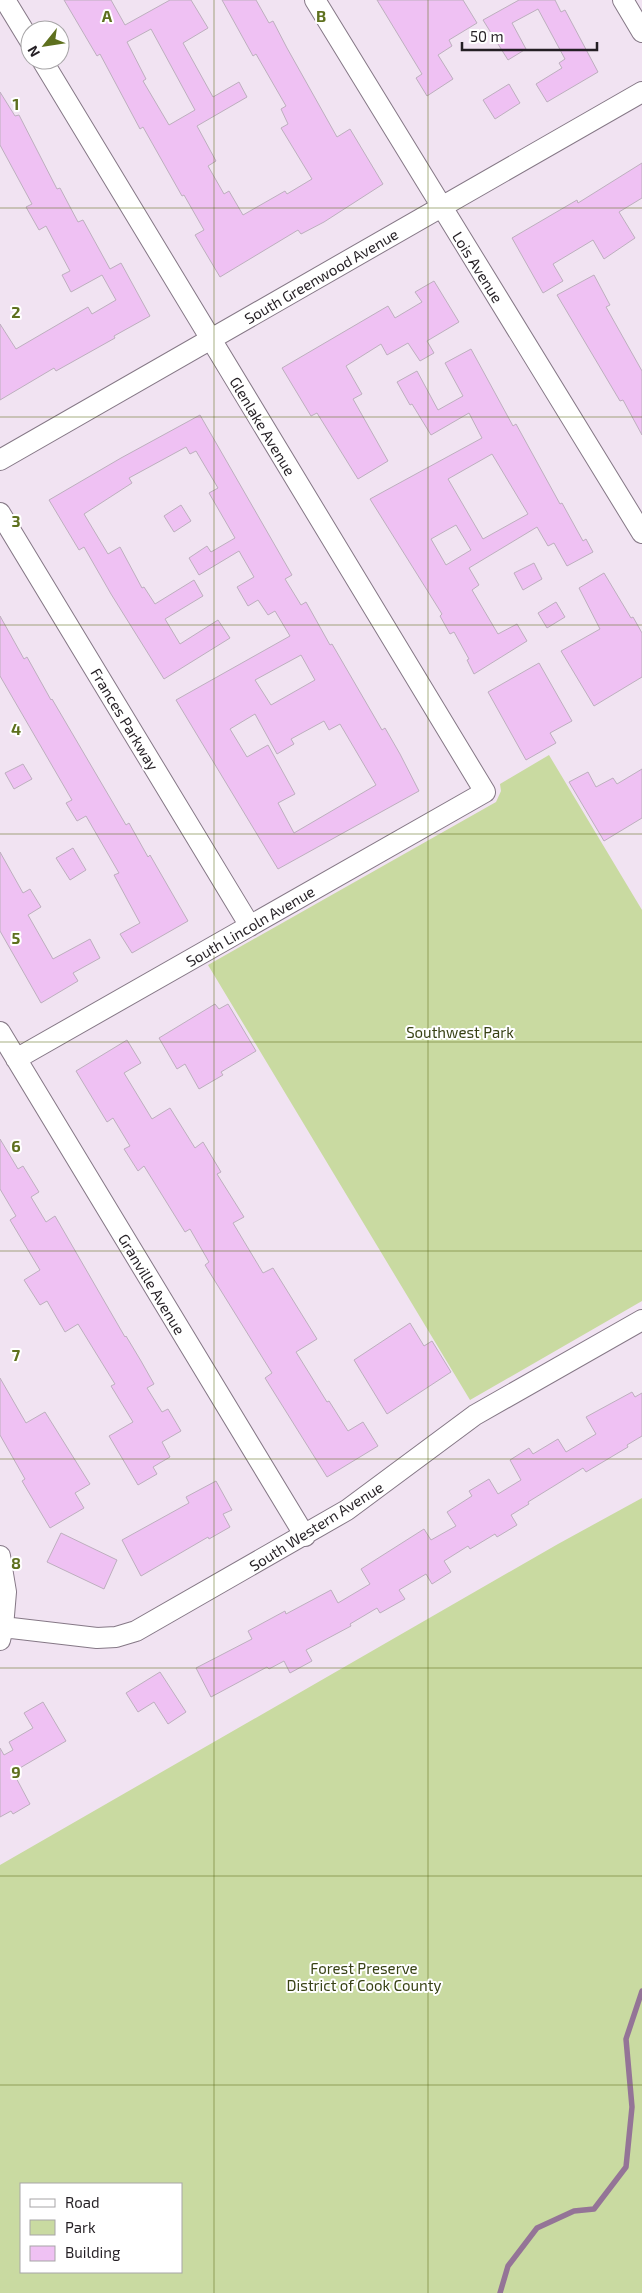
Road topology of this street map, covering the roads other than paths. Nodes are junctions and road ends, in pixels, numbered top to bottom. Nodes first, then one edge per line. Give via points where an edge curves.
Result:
1 (6, 0) edge
2 (315, 0) edge
3 (623, 0) edge
4 (20, 24) edge
5 (642, 32) edge
6 (48, 70) edge
7 (642, 92) edge
8 (442, 207) junction
9 (211, 339) junction
10 (0, 460) edge
11 (0, 513) edge
12 (642, 533) edge
13 (485, 792) joint
14 (250, 926) junction
15 (0, 1032) edge
16 (16, 1059) junction
17 (642, 1320) edge
18 (305, 1536) junction
19 (0, 1556) edge
20 (2, 1634) edge

1 - 4 street
2 - 8 street, Lois Avenue
3 - 5 street
6 - 9 street, Glenlake Avenue
7 - 8 street, South Greenwood Avenue
8 - 9 street, South Greenwood Avenue
8 - 12 street, Lois Avenue
9 - 10 street, South Greenwood Avenue
9 - 13 street, Glenlake Avenue
11 - 14 street, Frances Parkway
13 - 14 street, South Lincoln Avenue
14 - 16 street, South Lincoln Avenue
15 - 16 street, Granville Avenue
16 - 18 street, Granville Avenue
17 - 18 street, South Western Avenue via 475,1415 370,1495
18 - 20 street, South Western Avenue via 144,1627 116,1637
19 - 20 street via 6,1592

